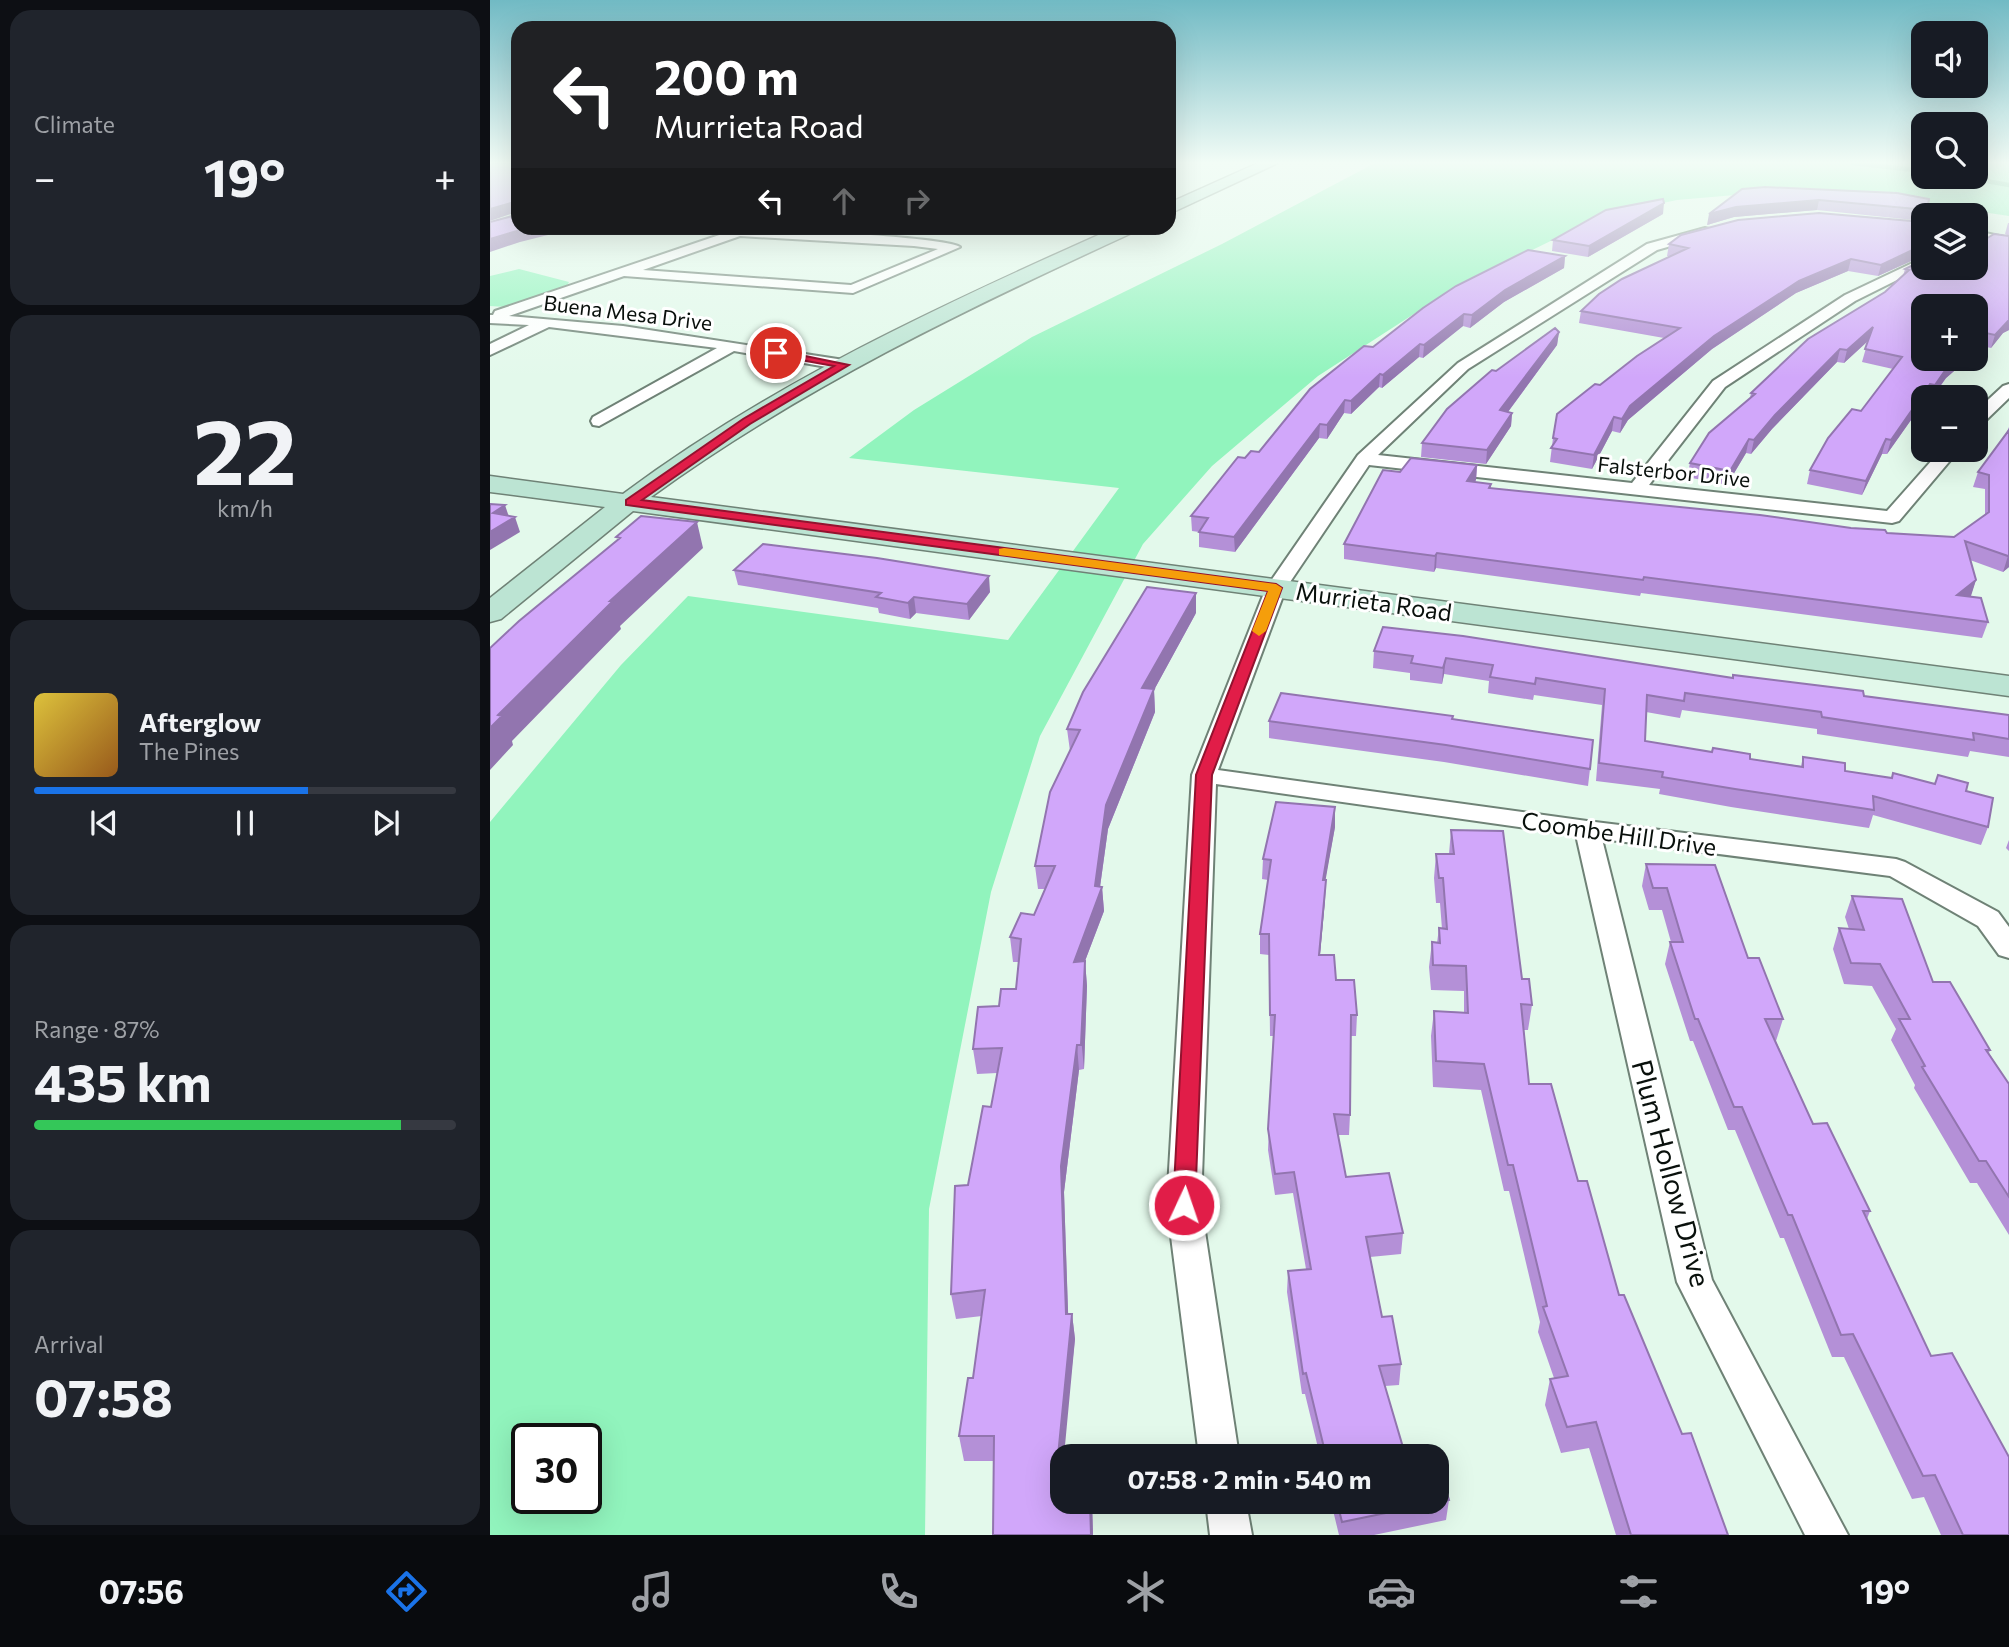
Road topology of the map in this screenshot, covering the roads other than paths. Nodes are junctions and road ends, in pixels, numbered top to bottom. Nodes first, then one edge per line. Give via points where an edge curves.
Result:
1 (729, 235) edge
2 (815, 235) edge
3 (1113, 235) edge
4 (1695, 235) edge
5 (1988, 238) edge
6 (2009, 242) edge
7 (1911, 268) edge
8 (622, 272) junction
9 (490, 318) edge
10 (549, 321) junction
11 (731, 346) junction
12 (490, 350) edge
13 (844, 365) junction
14 (2009, 389) edge
15 (1988, 409) edge
16 (599, 421) dead end
17 (1364, 459) junction
18 (1939, 462) edge
19 (490, 484) edge
20 (1636, 490) junction
21 (631, 502) junction
22 (1276, 588) junction
23 (490, 614) edge
24 (2009, 685) edge
25 (1204, 775) junction
26 (1587, 829) junction
27 (2009, 948) edge
28 (1217, 1444) edge
29 (1228, 1514) edge
30 (1231, 1535) edge
31 (1827, 1535) edge

1 - 8 street
2 - 8 street via 954,247 852,289
3 - 13 street via 941,313
4 - 17 street via 1652,247 1463,366
5 - 6 street
7 - 20 street via 1850,298 1719,384
8 - 9 street
9 - 10 street, Buena Mesa Drive
10 - 11 street, Buena Mesa Drive
10 - 12 street
11 - 13 street, Buena Mesa Drive
11 - 16 street
13 - 21 street via 746,422
14 - 15 street
17 - 20 street, Falsterbor Drive
17 - 22 street
18 - 20 street, Falsterbor Drive via 1892,516
19 - 21 street, Murrieta Road
21 - 22 street, Murrieta Road
21 - 23 street
22 - 24 street, Murrieta Road
22 - 25 street
25 - 26 street, Coombe Hill Drive
25 - 28 street via 1184,1205
26 - 27 street, Coombe Hill Drive via 1896,868 1988,919
26 - 31 street, Plum Hollow Drive via 1695,1282
29 - 30 street

